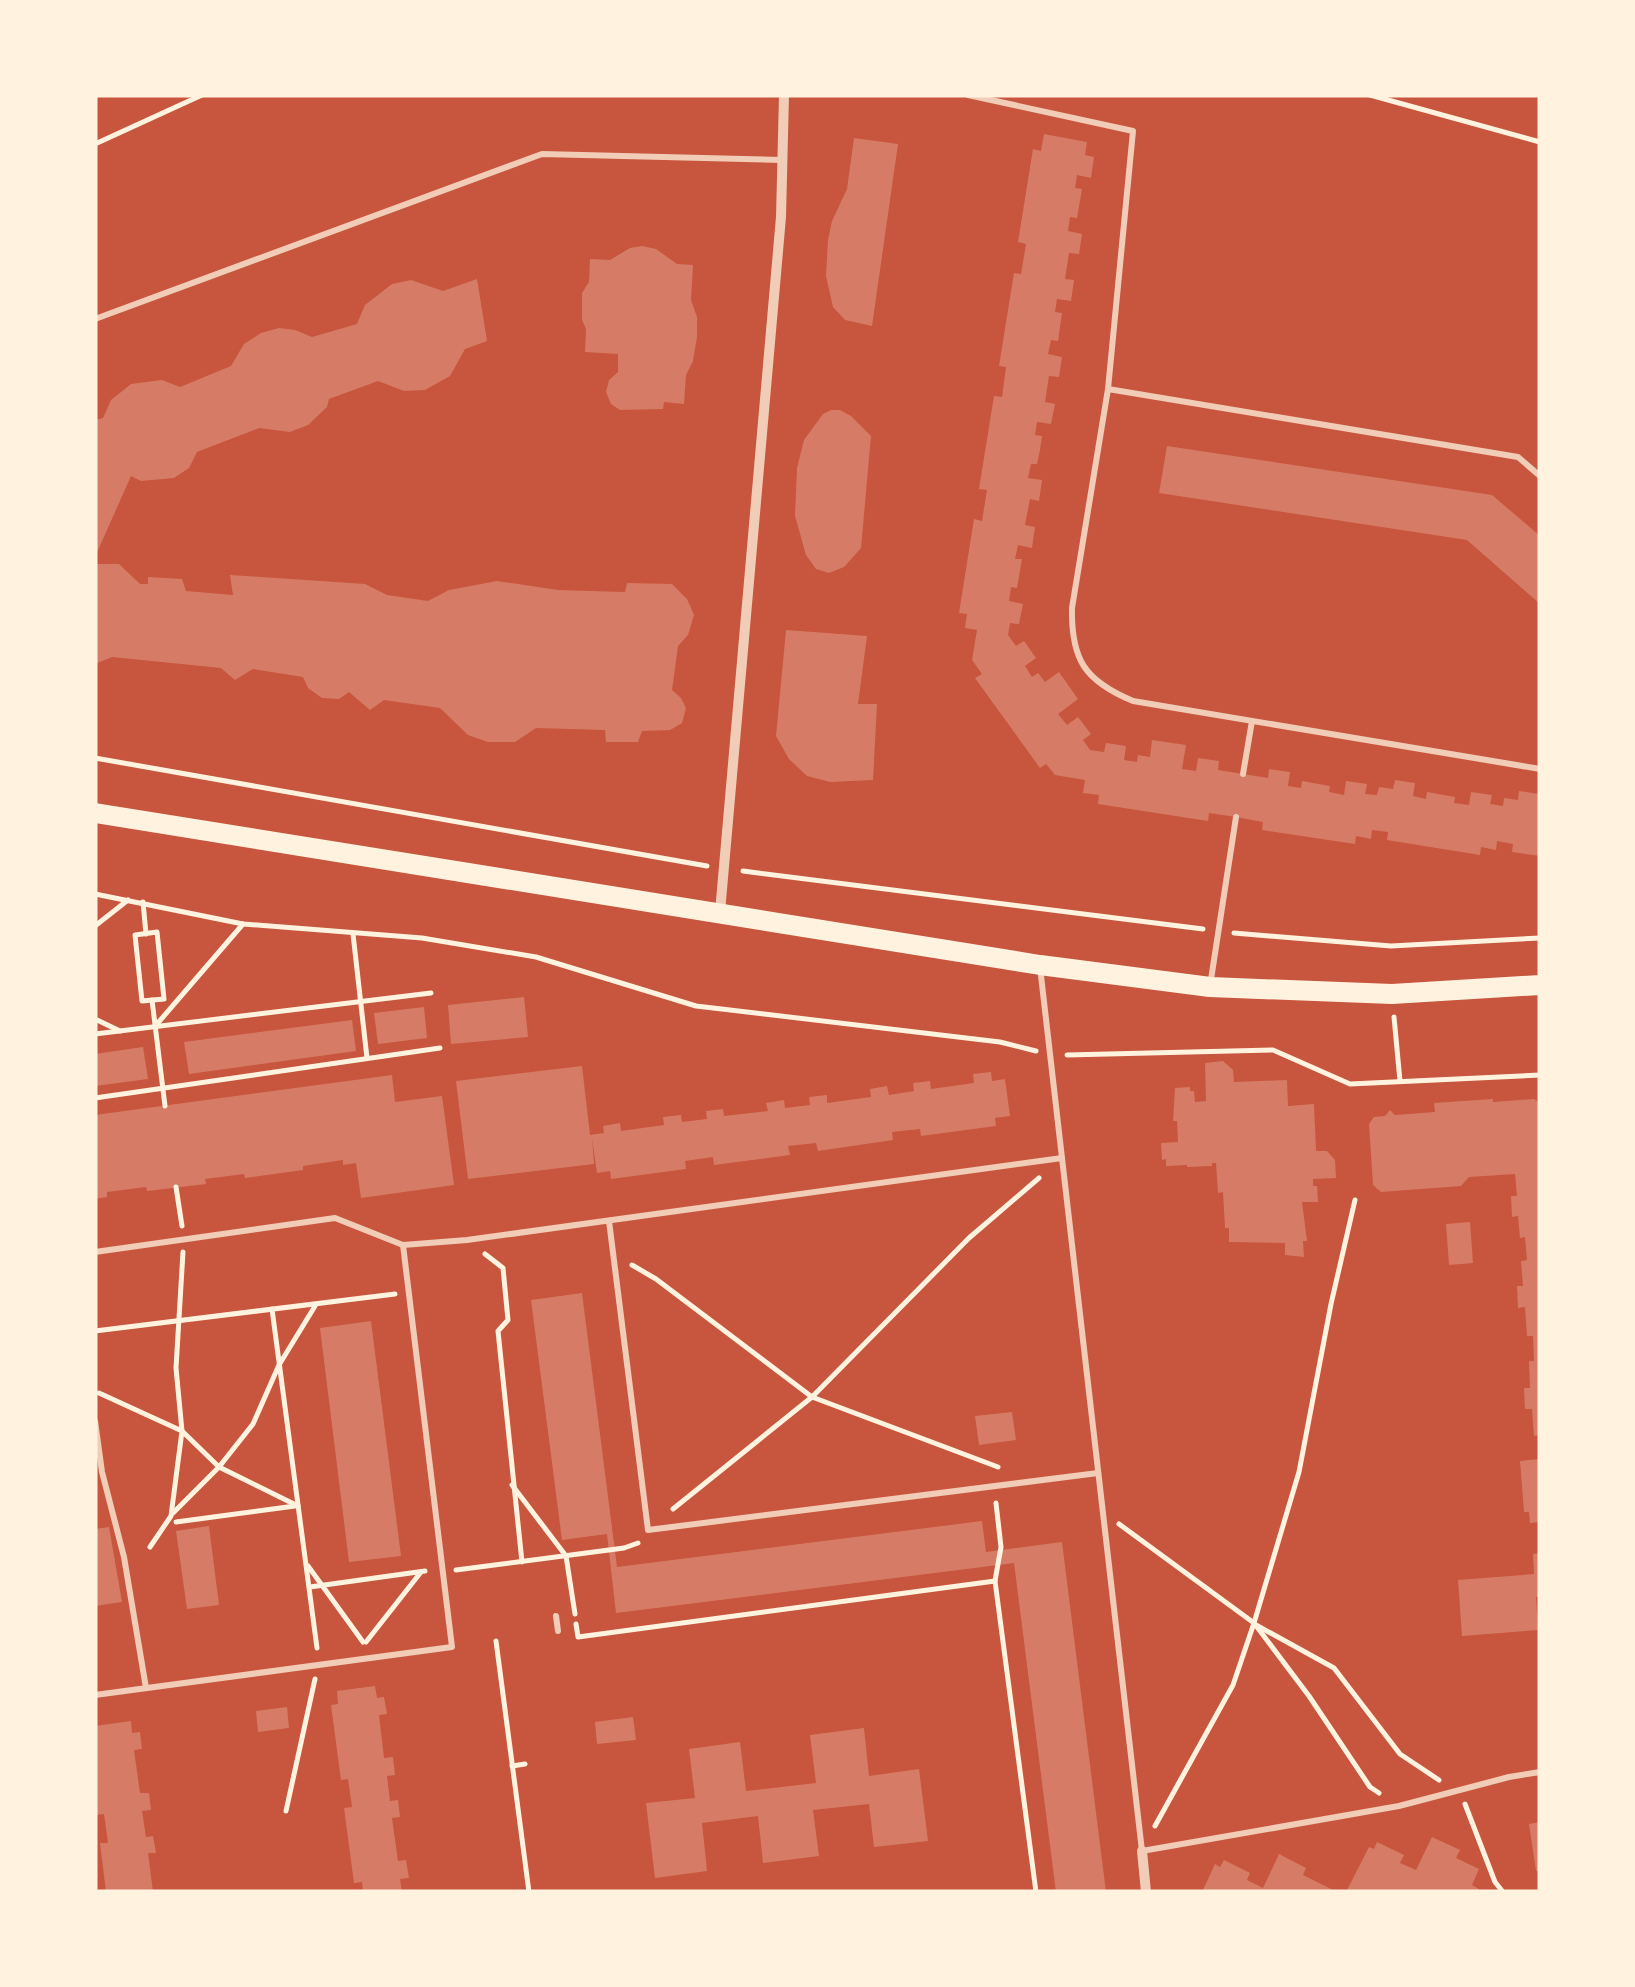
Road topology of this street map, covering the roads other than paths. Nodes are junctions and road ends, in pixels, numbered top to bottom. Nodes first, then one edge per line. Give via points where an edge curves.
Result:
1 (784, 95) edge
2 (968, 95) edge
3 (782, 160) junction
4 (95, 319) edge
5 (1108, 389) junction
6 (1540, 476) edge
7 (1252, 721) junction
8 (1540, 769) edge
9 (1243, 774) dead end
10 (95, 813) edge
11 (1236, 817) dead end
12 (720, 912) junction
13 (1040, 966) junction
14 (1540, 985) edge
15 (1210, 987) junction
16 (1062, 1158) junction
17 (608, 1222) junction
18 (403, 1245) junction
19 (95, 1252) edge
20 (95, 1421) edge
21 (1098, 1473) junction
22 (556, 1616) dead end
23 (558, 1631) dead end
24 (146, 1688) junction
25 (95, 1696) edge
26 (1540, 1772) edge
27 (1142, 1851) junction
28 (1146, 1892) edge

1 - 3 street
2 - 5 lane via 1133,131
3 - 4 lane via 542,154
3 - 12 street
5 - 6 lane via 1518,457
5 - 7 lane via 1072,608 1072,639 1083,667 1104,689 1132,701
7 - 8 lane
7 - 9 lane
10 - 12 main road
11 - 15 lane
12 - 13 main road
13 - 15 main road
13 - 16 lane
14 - 15 main road via 1392,994
16 - 17 lane
16 - 21 lane
17 - 18 lane
17 - 21 lane via 648,1530
18 - 19 lane via 335,1218
18 - 24 lane via 452,1647
20 - 24 lane
21 - 27 lane
22 - 23 lane
24 - 25 lane
26 - 27 lane via 1400,1806
27 - 28 street

